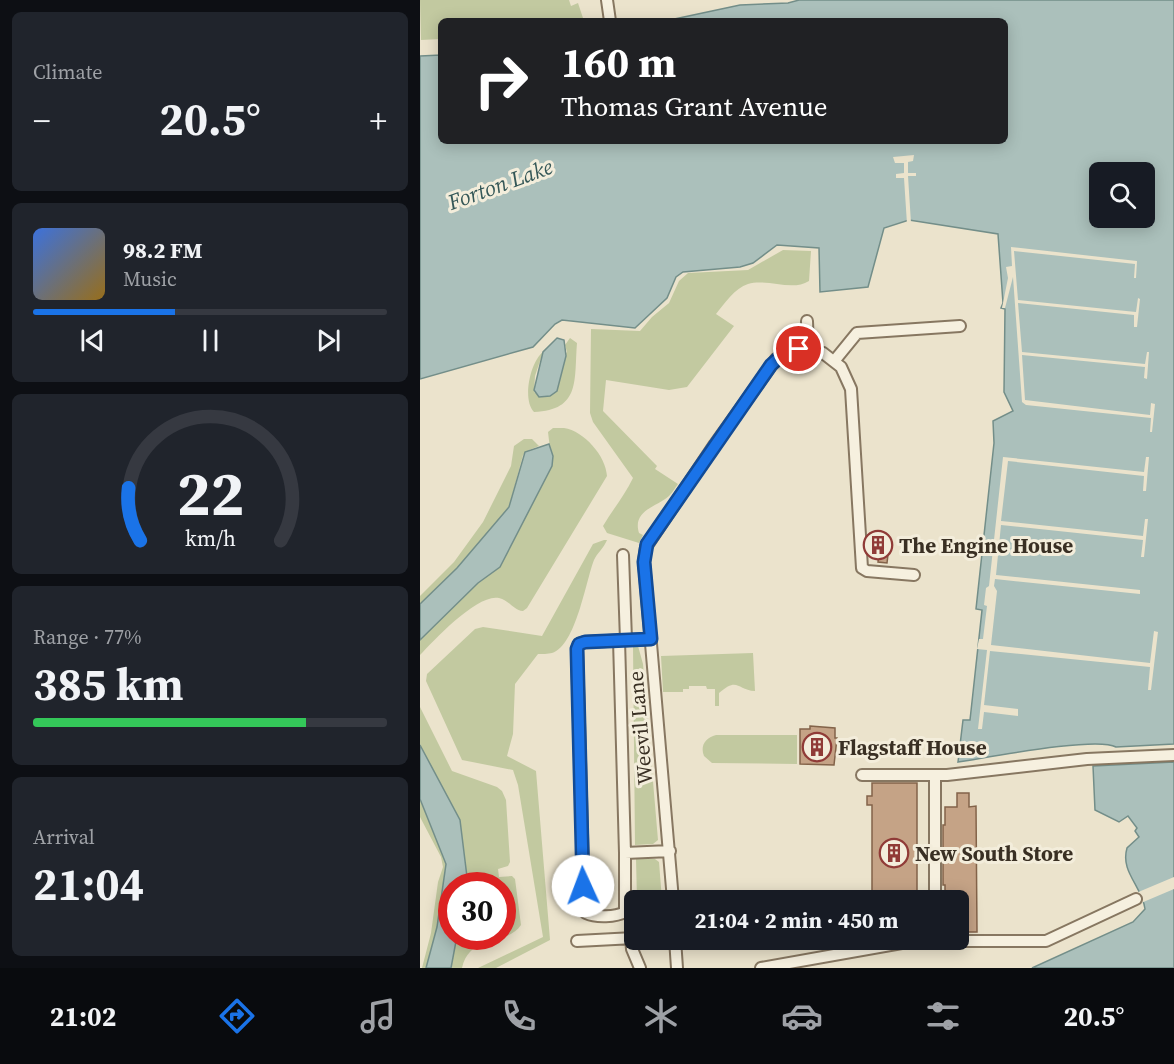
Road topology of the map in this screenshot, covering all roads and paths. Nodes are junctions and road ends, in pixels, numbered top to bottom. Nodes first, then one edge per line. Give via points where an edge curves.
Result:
1 (607, 0) edge
2 (610, 18) edge
3 (807, 321) dead end
4 (960, 326) dead end
5 (808, 349) junction
6 (835, 360) junction
7 (623, 555) dead end
8 (914, 575) dead end
9 (651, 639) junction
10 (623, 640) junction
11 (1174, 755) edge
12 (862, 775) dead end
13 (935, 775) junction
14 (670, 851) junction
15 (625, 853) junction
16 (672, 890) edge
17 (935, 890) edge
18 (1136, 899) dead end
19 (624, 938) edge
20 (969, 939) edge
21 (577, 941) dead end
22 (632, 950) edge
23 (676, 950) edge
24 (856, 950) edge
25 (640, 968) edge
26 (677, 968) edge
27 (761, 968) edge

1 - 2 street
3 - 5 street
4 - 6 street via 857,333
5 - 6 street
5 - 9 street, Weevil Lane via 785,354 771,365 647,544 644,562
6 - 8 street via 850,385 864,570
7 - 10 street
9 - 10 street
9 - 14 street, Weevil Lane
10 - 15 street
10 - 15 street via 585,642 577,649 586,913 592,916 625,912
11 - 13 street via 1087,759
12 - 13 street
13 - 17 street
14 - 15 street
14 - 16 street, Weevil Lane
18 - 20 street via 1049,940
19 - 21 street
22 - 25 street
23 - 26 street
24 - 27 street

